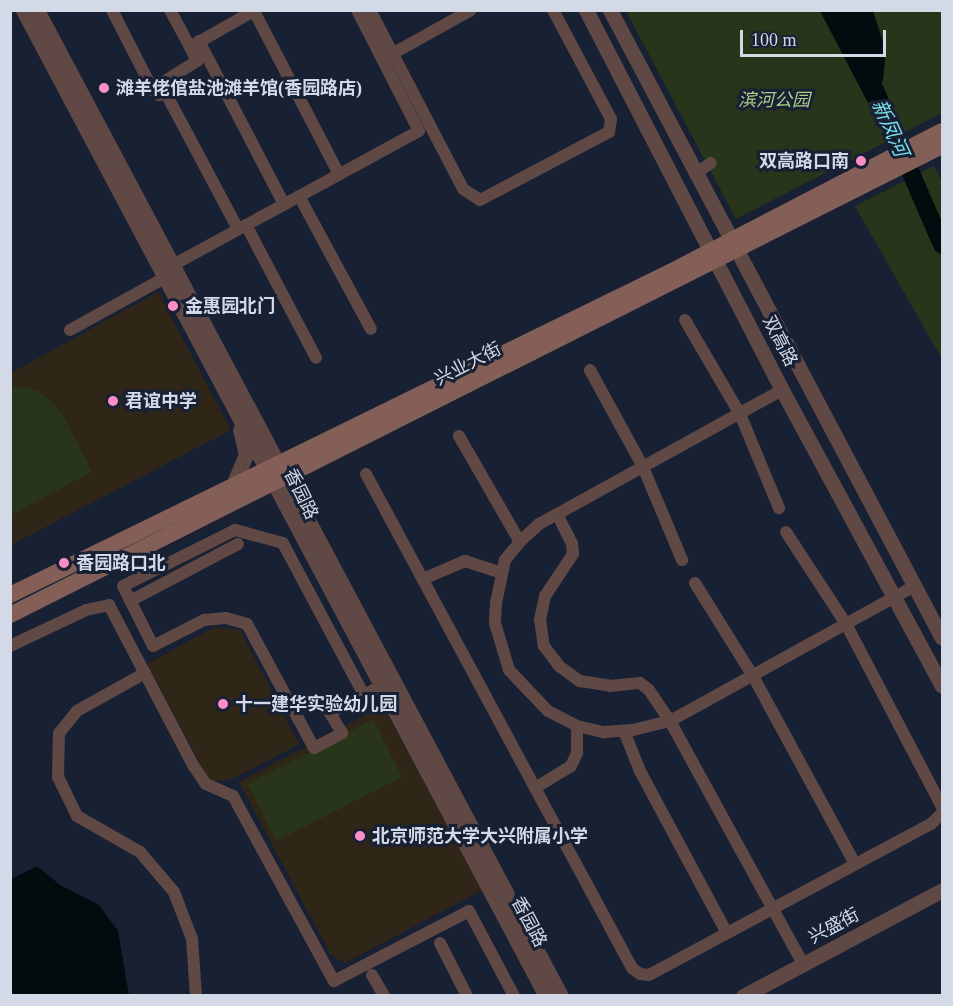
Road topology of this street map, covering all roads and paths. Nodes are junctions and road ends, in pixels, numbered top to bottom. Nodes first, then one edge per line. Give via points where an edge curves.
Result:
1 (23, 10) edge
2 (37, 10) edge
3 (112, 10) edge
4 (170, 10) edge
5 (357, 10) edge
6 (370, 10) edge
7 (471, 10) edge
8 (553, 10) edge
9 (586, 10) edge
10 (610, 10) edge
11 (254, 11) edge
12 (239, 14) edge
13 (195, 44) junction
14 (392, 54) junction
15 (165, 92) junction
16 (942, 131) edge
17 (942, 146) edge
18 (915, 152) junction
19 (711, 164) dead end
20 (339, 174) junction
21 (695, 174) junction
22 (299, 196) junction
23 (284, 204) junction
24 (242, 227) junction
25 (732, 246) junction
26 (715, 255) junction
27 (172, 271) junction
28 (685, 320) dead end
29 (371, 329) dead end
30 (70, 330) dead end
31 (316, 358) dead end
32 (590, 370) dead end
33 (782, 390) junction
34 (233, 411) junction
35 (740, 414) junction
36 (459, 436) dead end
37 (643, 467) junction
38 (277, 473) junction
39 (366, 474) dead end
40 (233, 485) junction
41 (779, 508) dead end
42 (557, 514) junction
43 (786, 532) dead end
44 (519, 542) junction
45 (238, 544) dead end
46 (682, 560) dead end
47 (501, 573) junction
48 (423, 579) junction
49 (694, 583) dead end
50 (915, 586) junction
51 (10, 595) edge
52 (895, 597) junction
53 (130, 601) junction
54 (10, 615) edge
55 (846, 624) junction
56 (942, 638) edge
57 (10, 646) edge
58 (145, 673) junction
59 (753, 676) junction
60 (381, 686) junction
61 (942, 686) edge
62 (364, 695) junction
63 (670, 721) junction
64 (577, 726) junction
65 (624, 731) junction
66 (535, 788) junction
67 (942, 807) edge
68 (942, 813) edge
69 (855, 864) junction
70 (942, 890) edge
71 (772, 908) junction
72 (727, 933) junction
73 (440, 943) dead end
74 (802, 964) junction
75 (372, 975) dead end
76 (196, 996) edge
77 (384, 996) edge
78 (467, 996) edge
79 (514, 996) edge
80 (546, 996) edge
81 (561, 996) edge
82 (743, 996) edge

1 - 27 street, 香园路
2 - 27 street, 香园路
3 - 15 street via 153,90 159,95
4 - 13 street
5 - 20 street via 419,131
6 - 14 street
7 - 14 street
8 - 14 street via 611,119 609,132 480,200 463,189
9 - 26 street, 双高路
10 - 21 street, 双高路
11 - 12 street
11 - 20 street
12 - 13 street
13 - 15 street via 197,61 164,82
13 - 23 street
15 - 24 street
16 - 18 main road, 兴业大街
17 - 18 main road, 兴业大街
18 - 25 main road, 兴业大街
19 - 21 street
20 - 22 street
21 - 25 street, 双高路
22 - 23 street
22 - 29 street
23 - 24 street
24 - 27 street
24 - 31 street
25 - 26 main road, 兴业大街
25 - 50 street, 双高路
26 - 33 street, 双高路
26 - 38 main road, 兴业大街
27 - 30 street
27 - 34 street, 香园路
27 - 38 street, 香园路
28 - 35 street
32 - 37 street
33 - 35 street
33 - 52 street, 双高路
34 - 38 street, 香园路
34 - 40 street via 246,455
35 - 37 street
35 - 41 street
36 - 44 street
37 - 42 street
37 - 46 street
38 - 40 main road, 兴业大街
38 - 54 main road, 兴业大街
38 - 60 street, 香园路
38 - 81 street, 香园路
39 - 48 street
40 - 51 main road, 兴业大街
42 - 44 street
42 - 63 street via 572,543 573,555 544,596 540,619 544,646 559,666 580,681 610,686 640,683
43 - 55 street
44 - 47 street via 505,560
45 - 53 street
47 - 48 street via 465,561
47 - 64 street via 495,623 509,670 548,711
48 - 66 street
49 - 59 street
50 - 52 street
50 - 56 street, 双高路
52 - 55 street
52 - 61 street, 双高路
53 - 62 street via 123,586 235,530 283,543
53 - 62 street via 153,646 204,620 226,618 247,624 314,748 342,733 330,713
55 - 59 street
55 - 67 street
57 - 58 street via 86,610 109,605
58 - 76 street via 77,711 59,732 58,777 77,816 140,852 174,892 186,914 192,939
58 - 79 street via 206,784 233,796 334,981 469,911
59 - 63 street
59 - 69 street
60 - 62 street
60 - 80 street, 香园路
63 - 65 street
63 - 71 street
64 - 65 street via 604,732
64 - 66 street via 577,753 571,766
65 - 72 street via 640,771
66 - 72 street via 632,968 649,975
68 - 69 street via 931,824
69 - 71 street
70 - 74 street, 兴盛街
71 - 72 street
71 - 74 street
73 - 78 street
74 - 82 street, 兴盛街
75 - 77 street

